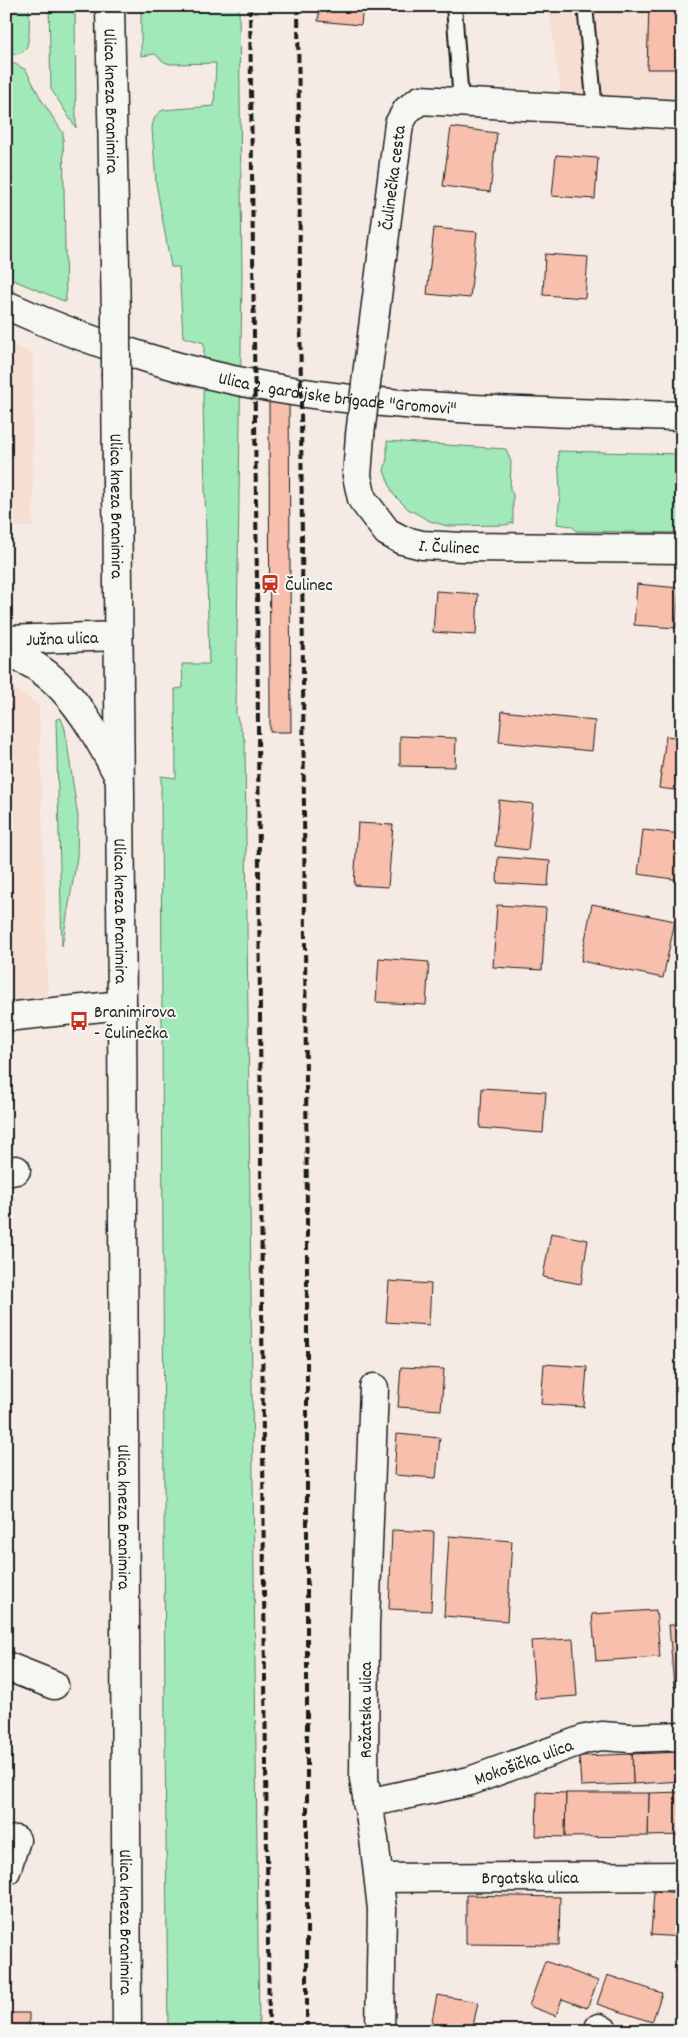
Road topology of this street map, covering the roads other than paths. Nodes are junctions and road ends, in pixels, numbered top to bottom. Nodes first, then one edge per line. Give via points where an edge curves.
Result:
1 (110, 6) edge
2 (454, 6) edge
3 (585, 6) edge
4 (460, 102) junction
5 (594, 110) junction
6 (682, 115) edge
7 (6, 305) edge
8 (367, 376) joint
9 (682, 416) edge
10 (682, 549) edge
11 (118, 636) junction
12 (6, 640) edge
13 (6, 652) edge
14 (120, 779) junction
15 (122, 1004) junction
16 (6, 1017) edge
17 (374, 1388) dead end
18 (6, 1666) edge
19 (54, 1685) dead end
20 (682, 1736) edge
21 (367, 1803) junction
22 (16, 1840) dead end
23 (6, 1871) edge
24 (682, 1876) edge
25 (379, 1878) junction
26 (128, 2031) edge
27 (380, 2031) edge

1 - 11 street, Ulica kneza Branimira, bridge
2 - 4 lane
3 - 5 lane
4 - 5 street, Čulinečka cesta
4 - 8 street, Čulinečka cesta via 420,100 407,110 399,124
5 - 6 street, Čulinečka cesta
7 - 9 street, Ulica 2. gardijske brigade "Gromovi" via 110,345 201,372 297,392 476,410
8 - 10 street, I. Čulinec, bridge via 357,476 362,499 387,532 422,545
11 - 12 street, Južna ulica
11 - 14 street, Ulica kneza Branimira
13 - 14 street via 42,670 60,688 100,740
14 - 15 street, Ulica kneza Branimira
15 - 16 street, Ulica kneza Branimira
15 - 26 street, Ulica kneza Branimira
17 - 21 street, Rožatska ulica via 365,1624 364,1779
18 - 19 street
20 - 21 street, Mokošička ulica via 586,1739 470,1781
21 - 25 street, Rožatska ulica
22 - 23 street
24 - 25 street, Brgatska ulica
25 - 27 street, Rožatska ulica via 382,1909

